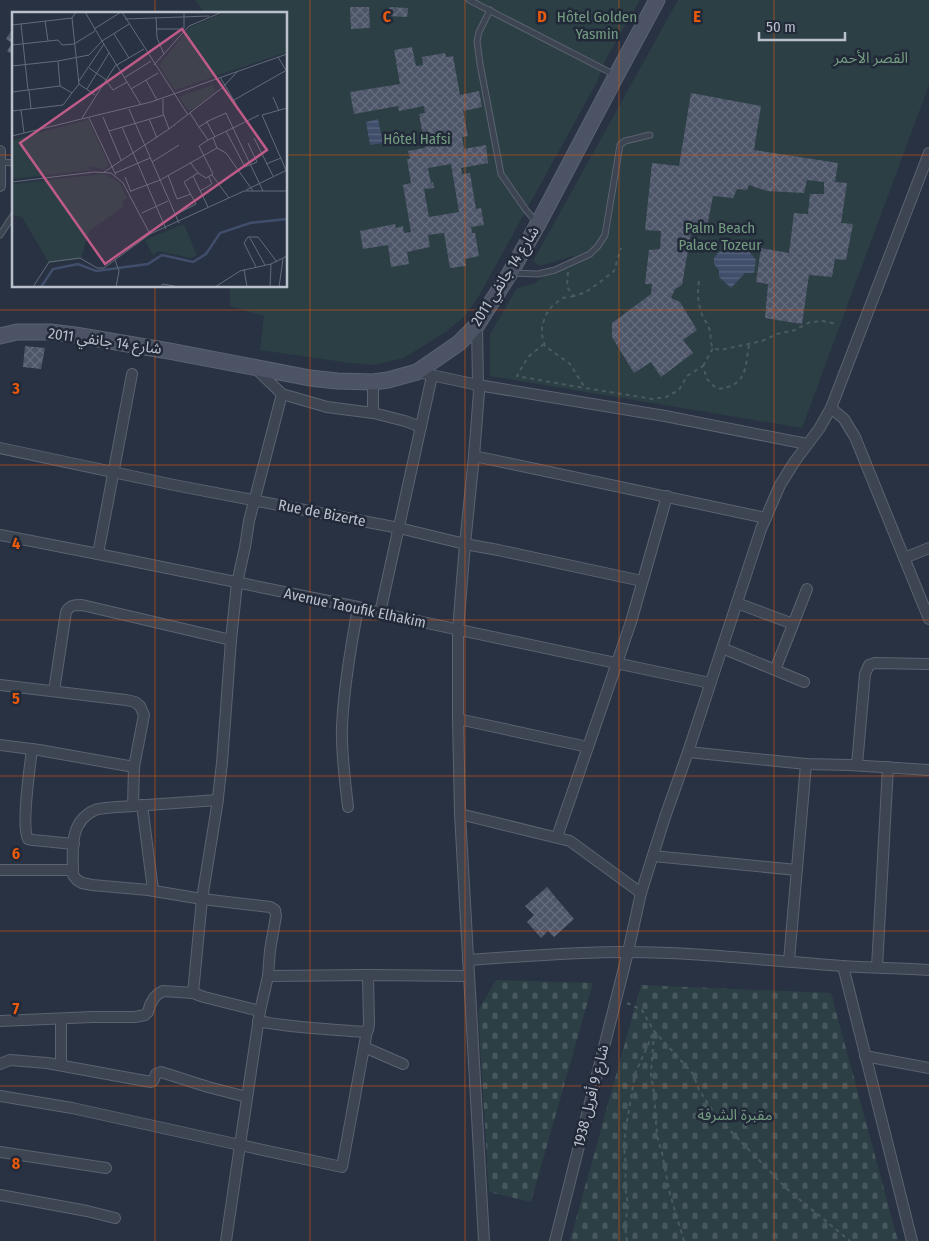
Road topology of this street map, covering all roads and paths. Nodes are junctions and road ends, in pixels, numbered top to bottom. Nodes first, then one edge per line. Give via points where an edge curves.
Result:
1 (468, 0) edge
2 (657, 0) edge
3 (490, 10) junction
4 (616, 76) junction
5 (650, 135) dead end
6 (0, 151) edge
7 (929, 153) edge
8 (1, 162) edge
9 (0, 186) edge
10 (12, 217) edge
11 (538, 224) junction
12 (0, 235) edge
13 (621, 248) dead end
14 (568, 264) junction
15 (510, 273) junction
16 (699, 281) dead end
17 (574, 296) junction
18 (836, 324) dead end
19 (477, 326) junction
20 (0, 336) edge
21 (544, 344) dead end
22 (749, 344) junction
23 (713, 348) junction
24 (703, 366) junction
25 (254, 367) junction
26 (132, 374) dead end
27 (425, 374) junction
28 (373, 382) junction
29 (478, 385) junction
30 (585, 388) junction
31 (282, 394) junction
32 (831, 408) junction
33 (373, 413) junction
34 (421, 427) junction
35 (807, 444) junction
36 (0, 448) edge
37 (474, 456) junction
38 (113, 472) junction
39 (667, 496) junction
40 (255, 500) junction
41 (766, 518) junction
42 (399, 528) junction
43 (0, 535) edge
44 (465, 544) junction
45 (929, 548) edge
46 (98, 554) junction
47 (904, 558) junction
48 (642, 581) junction
49 (237, 583) junction
50 (807, 589) dead end
51 (737, 602) junction
52 (358, 607) junction
53 (380, 613) junction
54 (929, 619) edge
55 (793, 624) junction
56 (458, 630) junction
57 (231, 640) junction
58 (722, 648) junction
59 (616, 664) junction
60 (929, 664) edge
61 (775, 670) junction
62 (710, 682) junction
63 (804, 682) dead end
64 (0, 685) edge
65 (54, 691) junction
66 (458, 719) junction
67 (0, 745) edge
68 (588, 747) junction
69 (32, 749) junction
70 (688, 752) junction
71 (806, 764) junction
72 (856, 765) junction
73 (134, 767) junction
74 (888, 767) junction
75 (929, 770) edge
76 (218, 800) junction
77 (138, 805) junction
78 (348, 807) dead end
79 (460, 814) junction
80 (557, 837) junction
81 (74, 844) junction
82 (653, 856) junction
83 (0, 870) edge
84 (73, 870) junction
85 (797, 870) junction
86 (153, 890) junction
87 (641, 893) junction
88 (202, 899) junction
89 (628, 952) junction
90 (468, 960) junction
91 (789, 961) junction
92 (844, 966) junction
93 (877, 967) junction
94 (929, 970) edge
95 (368, 975) junction
96 (268, 976) junction
97 (469, 976) junction
98 (193, 993) junction
99 (616, 998) junction
100 (259, 1016) junction
101 (61, 1018) junction
102 (0, 1021) edge
103 (654, 1031) junction
104 (367, 1032) junction
105 (364, 1047) junction
106 (865, 1056) junction
107 (0, 1064) edge
108 (403, 1064) dead end
109 (62, 1065) junction
110 (929, 1068) edge
111 (0, 1096) edge
112 (247, 1097) junction
113 (240, 1145) junction
114 (0, 1152) edge
115 (106, 1168) dead end
116 (0, 1196) edge
117 (115, 1218) dead end
118 (226, 1241) edge
119 (484, 1241) edge
120 (555, 1241) edge
121 (627, 1241) edge
122 (684, 1241) edge
123 (850, 1241) edge
124 (912, 1241) edge

1 - 3 lane
2 - 4 main road, شارع 14 جانفي 2011
3 - 4 lane
3 - 11 lane via 477,41 501,174
4 - 11 main road, شارع 14 جانفي 2011
5 - 14 lane via 620,145 605,235 590,254
6 - 8 street
7 - 32 street, شارع 9 أفريل 1938
8 - 9 street
10 - 12 lane
11 - 15 main road, شارع 14 جانفي 2011
13 - 17 path via 614,271 586,292
14 - 15 lane via 538,274
14 - 17 path via 567,286
15 - 19 main road, شارع 14 جانفي 2011
16 - 23 path via 698,305 710,329
17 - 30 path via 553,305 542,325 542,335 545,346 570,364
18 - 22 path via 810,322 796,330
19 - 27 main road, شارع 14 جانفي 2011
19 - 29 street
20 - 25 main road, شارع 14 جانفي 2011 via 17,332 75,335
21 - 30 path via 528,357 517,376
22 - 23 path via 720,350
22 - 24 path via 744,373 728,388 717,388 707,379
23 - 24 path
24 - 30 path via 686,376 679,390 653,399
25 - 28 main road, شارع 14 جانفي 2011 via 310,378
25 - 31 street
26 - 38 street
27 - 28 main road, شارع 14 جانفي 2011
27 - 29 street
27 - 34 street
28 - 33 street
29 - 35 street
29 - 37 street
31 - 33 street via 327,407
31 - 40 street
32 - 35 street, شارع 9 أفريل 1938
32 - 47 street via 844,419 855,437
33 - 34 street
34 - 42 street
35 - 41 street, شارع 9 أفريل 1938 via 780,485
36 - 38 street, Rue de Bizerte
37 - 39 street
37 - 44 street
38 - 40 street, Rue de Bizerte
38 - 46 street
39 - 41 street
39 - 48 street
40 - 42 street, Rue de Bizerte
40 - 49 street
41 - 51 street, شارع 9 أفريل 1938
42 - 44 street, Rue de Bizerte
42 - 53 street
43 - 46 street, Avenue Taoufik Elhakim
44 - 48 street, Rue de Bizerte
44 - 56 street
45 - 47 street
46 - 49 street, Avenue Taoufik Elhakim
47 - 54 street
48 - 59 street
49 - 52 street, Avenue Taoufik Elhakim
49 - 57 street
50 - 55 street
51 - 55 street
51 - 58 street, شارع 9 أفريل 1938
52 - 53 street, Avenue Taoufik Elhakim
52 - 78 street via 346,670 342,728
53 - 56 street, Avenue Taoufik Elhakim
55 - 61 street
56 - 59 street, Avenue Taoufik Elhakim
56 - 66 street
57 - 65 street via 74,605 66,612
57 - 76 street
58 - 61 street
58 - 62 street, شارع 9 أفريل 1938
59 - 62 street, Avenue Taoufik Elhakim
59 - 68 street
60 - 72 street via 869,665 865,674
61 - 63 street
62 - 70 street, شارع 9 أفريل 1938
64 - 65 street
65 - 73 street via 126,700 140,706 144,720
66 - 68 street
66 - 79 street
67 - 69 street
68 - 80 street
69 - 73 street
69 - 81 street via 25,834 28,839
70 - 71 street
70 - 82 street, شارع 9 أفريل 1938
71 - 72 street
71 - 85 street
72 - 74 street
73 - 77 street
74 - 75 street
74 - 93 street
76 - 77 street
76 - 88 street
77 - 81 street via 96,809 77,826
77 - 86 street
79 - 80 street
79 - 90 street
80 - 87 street via 570,841
81 - 84 street
82 - 85 street
82 - 87 street, شارع 9 أفريل 1938
83 - 84 street
84 - 86 street via 73,875 82,883
85 - 91 street
86 - 88 street
87 - 89 street, شارع 9 أفريل 1938
88 - 96 street via 264,905 275,910
88 - 98 street
89 - 90 street
89 - 91 street
89 - 99 street, شارع 9 أفريل 1938
90 - 97 street
91 - 92 street
92 - 93 street
92 - 106 street
93 - 94 street
95 - 96 street
95 - 97 street
95 - 104 street
96 - 100 street
97 - 119 street
98 - 100 street
98 - 101 street via 163,991 154,998 145,1015 135,1018
99 - 103 path via 642,1010
99 - 120 street, شارع 9 أفريل 1938
100 - 104 street via 269,1024
100 - 112 street
101 - 102 street
101 - 109 street
103 - 121 path via 635,1074 626,1127
103 - 122 path via 652,1074 657,1136
103 - 123 path via 693,1074 716,1116 787,1189
104 - 105 street
105 - 108 street
105 - 113 street via 342,1167
106 - 110 street
106 - 124 street
107 - 109 street via 10,1060
109 - 112 street via 151,1082 161,1072
111 - 113 street via 72,1108
112 - 113 street
113 - 118 street
114 - 115 street
116 - 117 street

